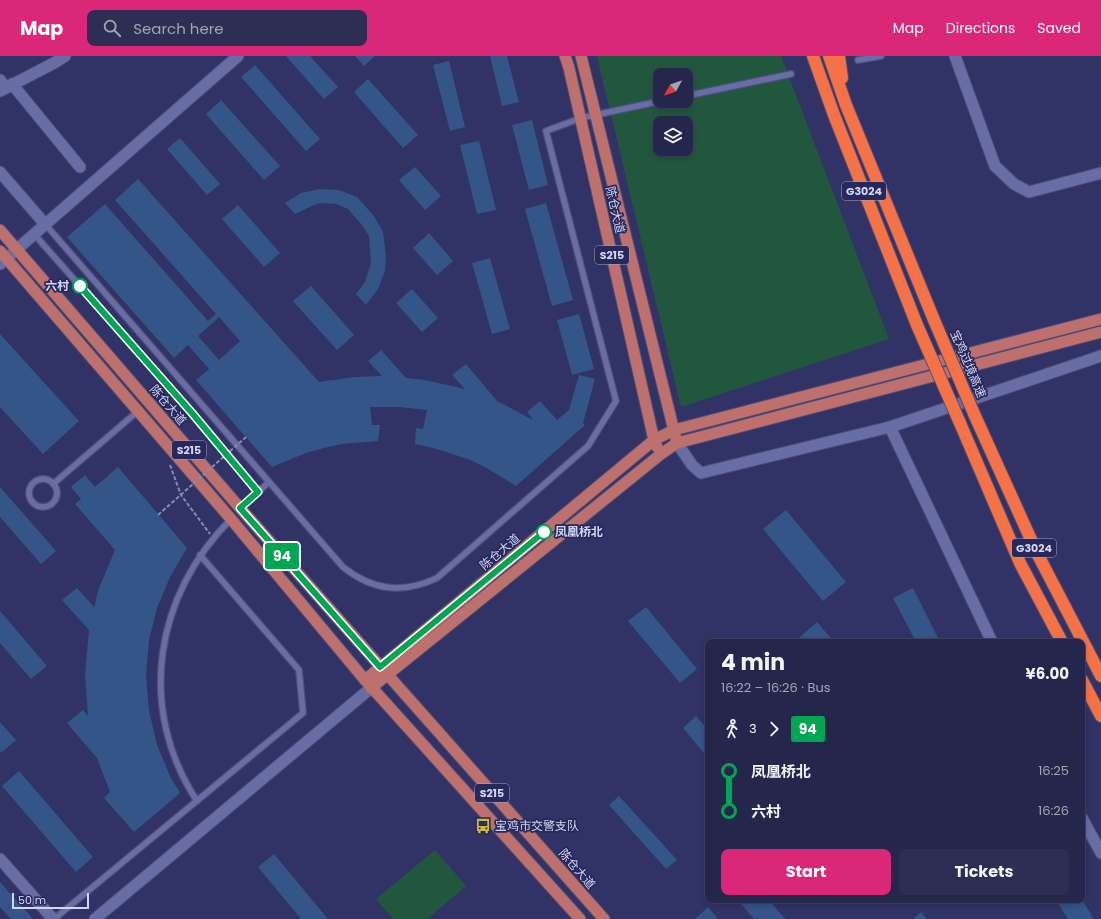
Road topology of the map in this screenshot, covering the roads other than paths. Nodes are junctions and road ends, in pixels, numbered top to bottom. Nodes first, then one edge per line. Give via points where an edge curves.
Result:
1 (238, 56) edge
2 (565, 56) edge
3 (581, 56) edge
4 (807, 56) edge
5 (813, 56) edge
6 (828, 56) edge
7 (839, 56) edge
8 (881, 56) edge
9 (955, 56) edge
10 (58, 58) edge
11 (858, 60) dead end
12 (791, 74) dead end
13 (4, 86) edge
14 (693, 95) edge
15 (653, 103) edge
16 (846, 105) junction
17 (596, 115) junction
18 (834, 115) junction
19 (581, 118) junction
20 (80, 167) dead end
21 (0, 172) edge
22 (1101, 173) edge
23 (45, 224) junction
24 (0, 230) edge
25 (34, 233) junction
26 (16, 249) junction
27 (2, 257) edge
28 (1101, 319) edge
29 (1101, 332) edge
30 (1101, 356) edge
31 (138, 410) junction
32 (890, 426) junction
33 (674, 430) junction
34 (654, 440) junction
35 (677, 443) junction
36 (661, 454) junction
37 (269, 482) junction
38 (53, 484) junction
39 (258, 492) junction
40 (240, 508) junction
41 (232, 519) junction
42 (200, 555) junction
43 (991, 639) edge
44 (1060, 639) edge
45 (1082, 639) edge
46 (1085, 645) edge
47 (384, 671) junction
48 (1101, 676) edge
49 (368, 684) junction
50 (1085, 686) edge
51 (1101, 716) edge
52 (197, 801) junction
53 (1085, 824) edge
54 (1101, 853) edge
55 (0, 859) edge
56 (53, 919) edge
57 (95, 919) edge
58 (580, 919) edge
59 (604, 919) edge

1 - 23 street
2 - 19 main road, 陈仓大道 / S215
3 - 17 main road
4 - 18 highway
5 - 18 highway, G3024
6 - 16 highway, 宝鸡过境高速 / G3024
7 - 16 highway
8 - 11 lane
9 - 22 street via 995,166 1014,184 1029,192
10 - 13 street
12 - 14 lane
13 - 20 street
15 - 17 lane
16 - 45 highway, 宝鸡过境高速 / G3024, bridge via 975,416 1038,554
17 - 19 lane
17 - 33 main road
18 - 44 highway, G3024, bridge via 917,325 1020,562
19 - 34 main road, 陈仓大道 / S215
19 - 37 lane via 546,131 616,401 588,446 437,578 406,588 372,585 352,575
21 - 23 street
23 - 25 street
23 - 37 lane
24 - 26 main road, 陈仓大道 / S215
25 - 26 street
25 - 39 lane
26 - 27 street
26 - 40 main road, 陈仓大道 / S215
27 - 31 main road, S215
28 - 33 main road
29 - 35 main road, 陈仓大道
30 - 32 street
31 - 38 lane
31 - 41 main road, S215
32 - 35 street via 701,473 692,465
32 - 43 street
33 - 34 main road
33 - 35 main road
34 - 36 main road, 陈仓大道 / S215
34 - 47 main road, 陈仓大道
35 - 36 main road, 陈仓大道
36 - 47 main road, 陈仓大道
37 - 39 lane
38 - 38 lane via 45,479 32,484 29,493 32,502 40,506 54,502 56,493
39 - 40 lane
40 - 47 main road, 陈仓大道 / S215
41 - 42 lane
41 - 49 main road, S215
42 - 52 lane via 173,608 164,643 161,681 168,737 181,773
42 - 52 lane via 299,670 304,713
46 - 48 highway, 宝鸡过境高速 / G3024, bridge
47 - 49 main road, 陈仓大道
47 - 59 main road, 陈仓大道 / S215
49 - 57 street
49 - 58 main road, S215
50 - 51 highway
52 - 56 lane
53 - 54 street
55 - 56 street

